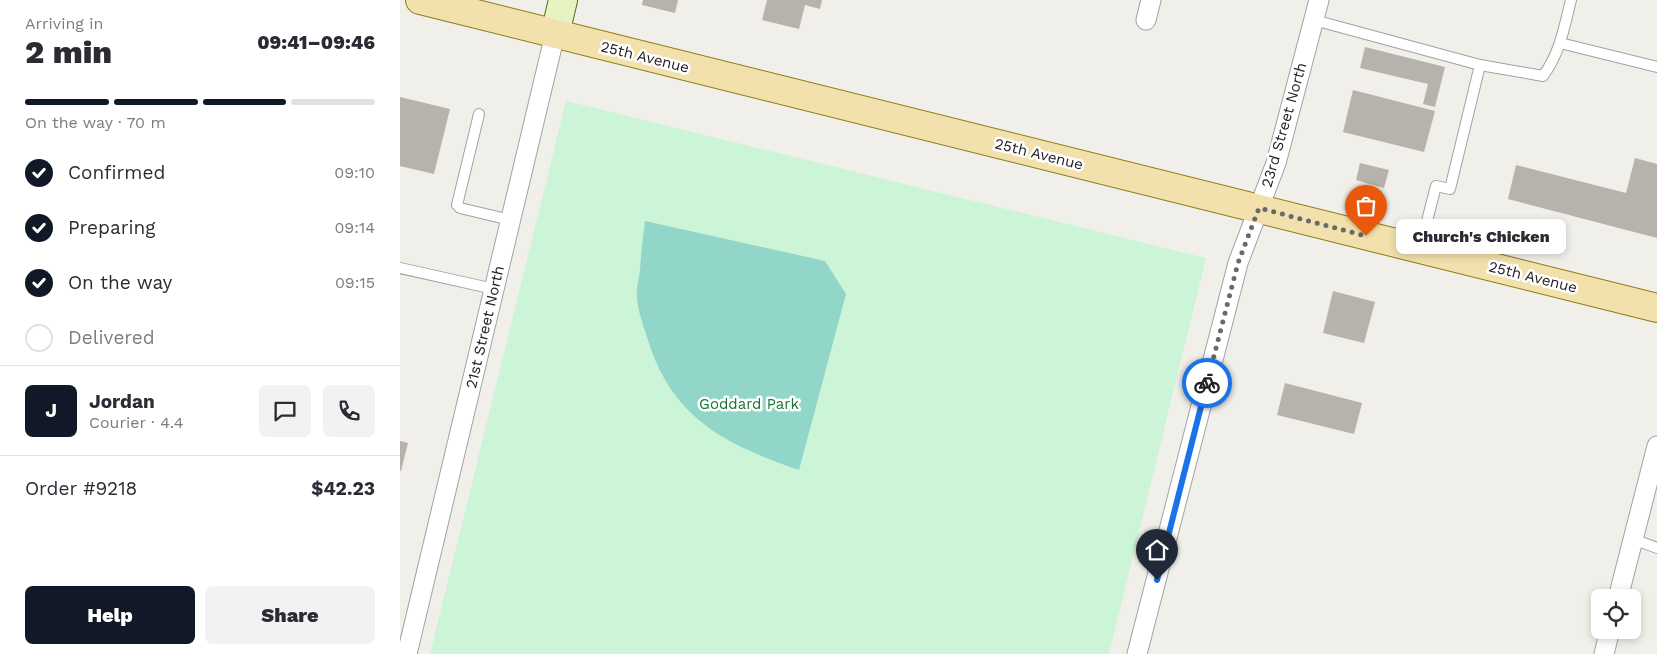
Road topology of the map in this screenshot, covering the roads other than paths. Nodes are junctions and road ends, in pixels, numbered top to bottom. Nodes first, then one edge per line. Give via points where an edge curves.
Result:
1 (422, 0) edge
2 (563, 0) edge
3 (1151, 0) edge
4 (1319, 0) edge
5 (1571, 0) edge
6 (1146, 20) dead end
7 (1314, 20) junction
8 (555, 34) junction
9 (1560, 43) junction
10 (1480, 65) junction
11 (1657, 67) edge
12 (479, 114) dead end
13 (1259, 208) junction
14 (510, 220) junction
15 (1420, 249) junction
16 (400, 268) edge
17 (494, 289) junction
18 (1657, 308) edge
19 (1657, 446) edge
20 (1633, 539) junction
21 (1657, 548) edge
22 (1620, 589) edge
23 (1608, 639) edge
24 (407, 654) edge
25 (1138, 654) edge
26 (1604, 654) edge

1 - 8 main road, 25th Avenue
2 - 8 street, 21st Street North
3 - 6 street
4 - 7 street, 23rd Street North
5 - 9 lane
7 - 10 lane
7 - 13 street, 23rd Street North via 1276,163
8 - 13 main road, 25th Avenue
8 - 14 street, 21st Street North
9 - 10 lane via 1553,63 1543,76
9 - 11 lane
10 - 15 lane via 1450,189 1436,186
12 - 14 lane via 457,205
13 - 15 main road, 25th Avenue
13 - 25 street, 23rd Street North via 1238,263
14 - 17 street, 21st Street North
15 - 18 main road, 25th Avenue
16 - 17 lane
17 - 24 street, 21st Street North
19 - 20 street
20 - 21 lane
20 - 22 street
23 - 26 street

